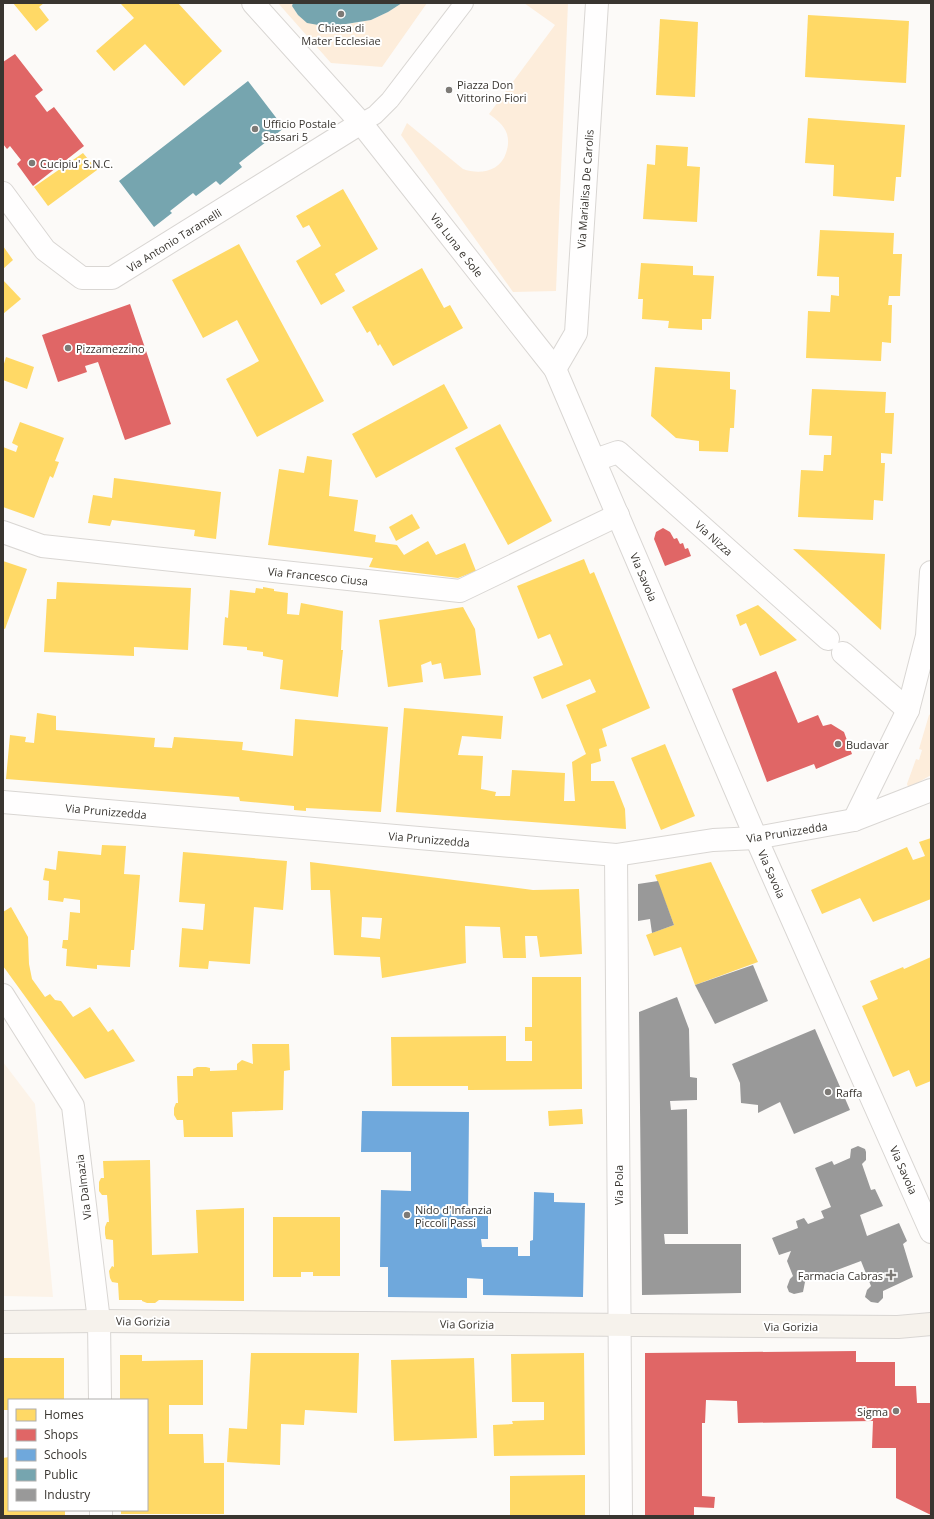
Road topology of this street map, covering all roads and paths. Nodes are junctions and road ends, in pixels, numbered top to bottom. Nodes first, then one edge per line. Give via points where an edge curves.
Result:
1 (253, 3) edge
2 (464, 3) edge
3 (597, 3) edge
4 (361, 123) junction
5 (3, 193) edge
6 (555, 369) junction
7 (595, 460) junction
8 (618, 515) junction
9 (3, 532) edge
10 (931, 572) edge
11 (929, 639) edge
12 (908, 710) junction
13 (931, 790) edge
14 (5, 804) edge
15 (854, 820) junction
16 (756, 838) junction
17 (616, 855) junction
18 (3, 995) edge
19 (931, 1232) edge
20 (99, 1321) junction
21 (3, 1322) edge
22 (931, 1324) edge
23 (619, 1325) junction
24 (100, 1399) edge
25 (621, 1516) edge

1 - 4 street, Via Luna e Sole
2 - 4 lane via 390,100
3 - 6 street, Via Marialisa De Carolis via 576,334
4 - 5 street, Via Antonio Taramelli via 112,278 82,278 45,250
4 - 6 street, Via Luna e Sole
6 - 7 street, Via Luna e Sole
7 - 8 street, Via Luna e Sole
7 - 12 street, Via Nizza via 618,452
8 - 9 street, Via Francesco Ciusa via 460,591 42,546
8 - 16 street, Via Savoia
10 - 11 street
11 - 12 street
12 - 15 street
13 - 15 street, Via Prunizzedda
14 - 17 street, Via Prunizzedda
15 - 16 street, Via Prunizzedda
16 - 17 street, Via Prunizzedda via 713,840
16 - 19 street, Via Savoia
17 - 23 street, Via Pola
18 - 20 street, Via Dalmazia via 73,1106
20 - 21 main road, Via Gorizia
20 - 23 main road, Via Gorizia
20 - 24 street, Via Dalmazia
22 - 23 main road, Via Gorizia
23 - 25 street, Via Pola

